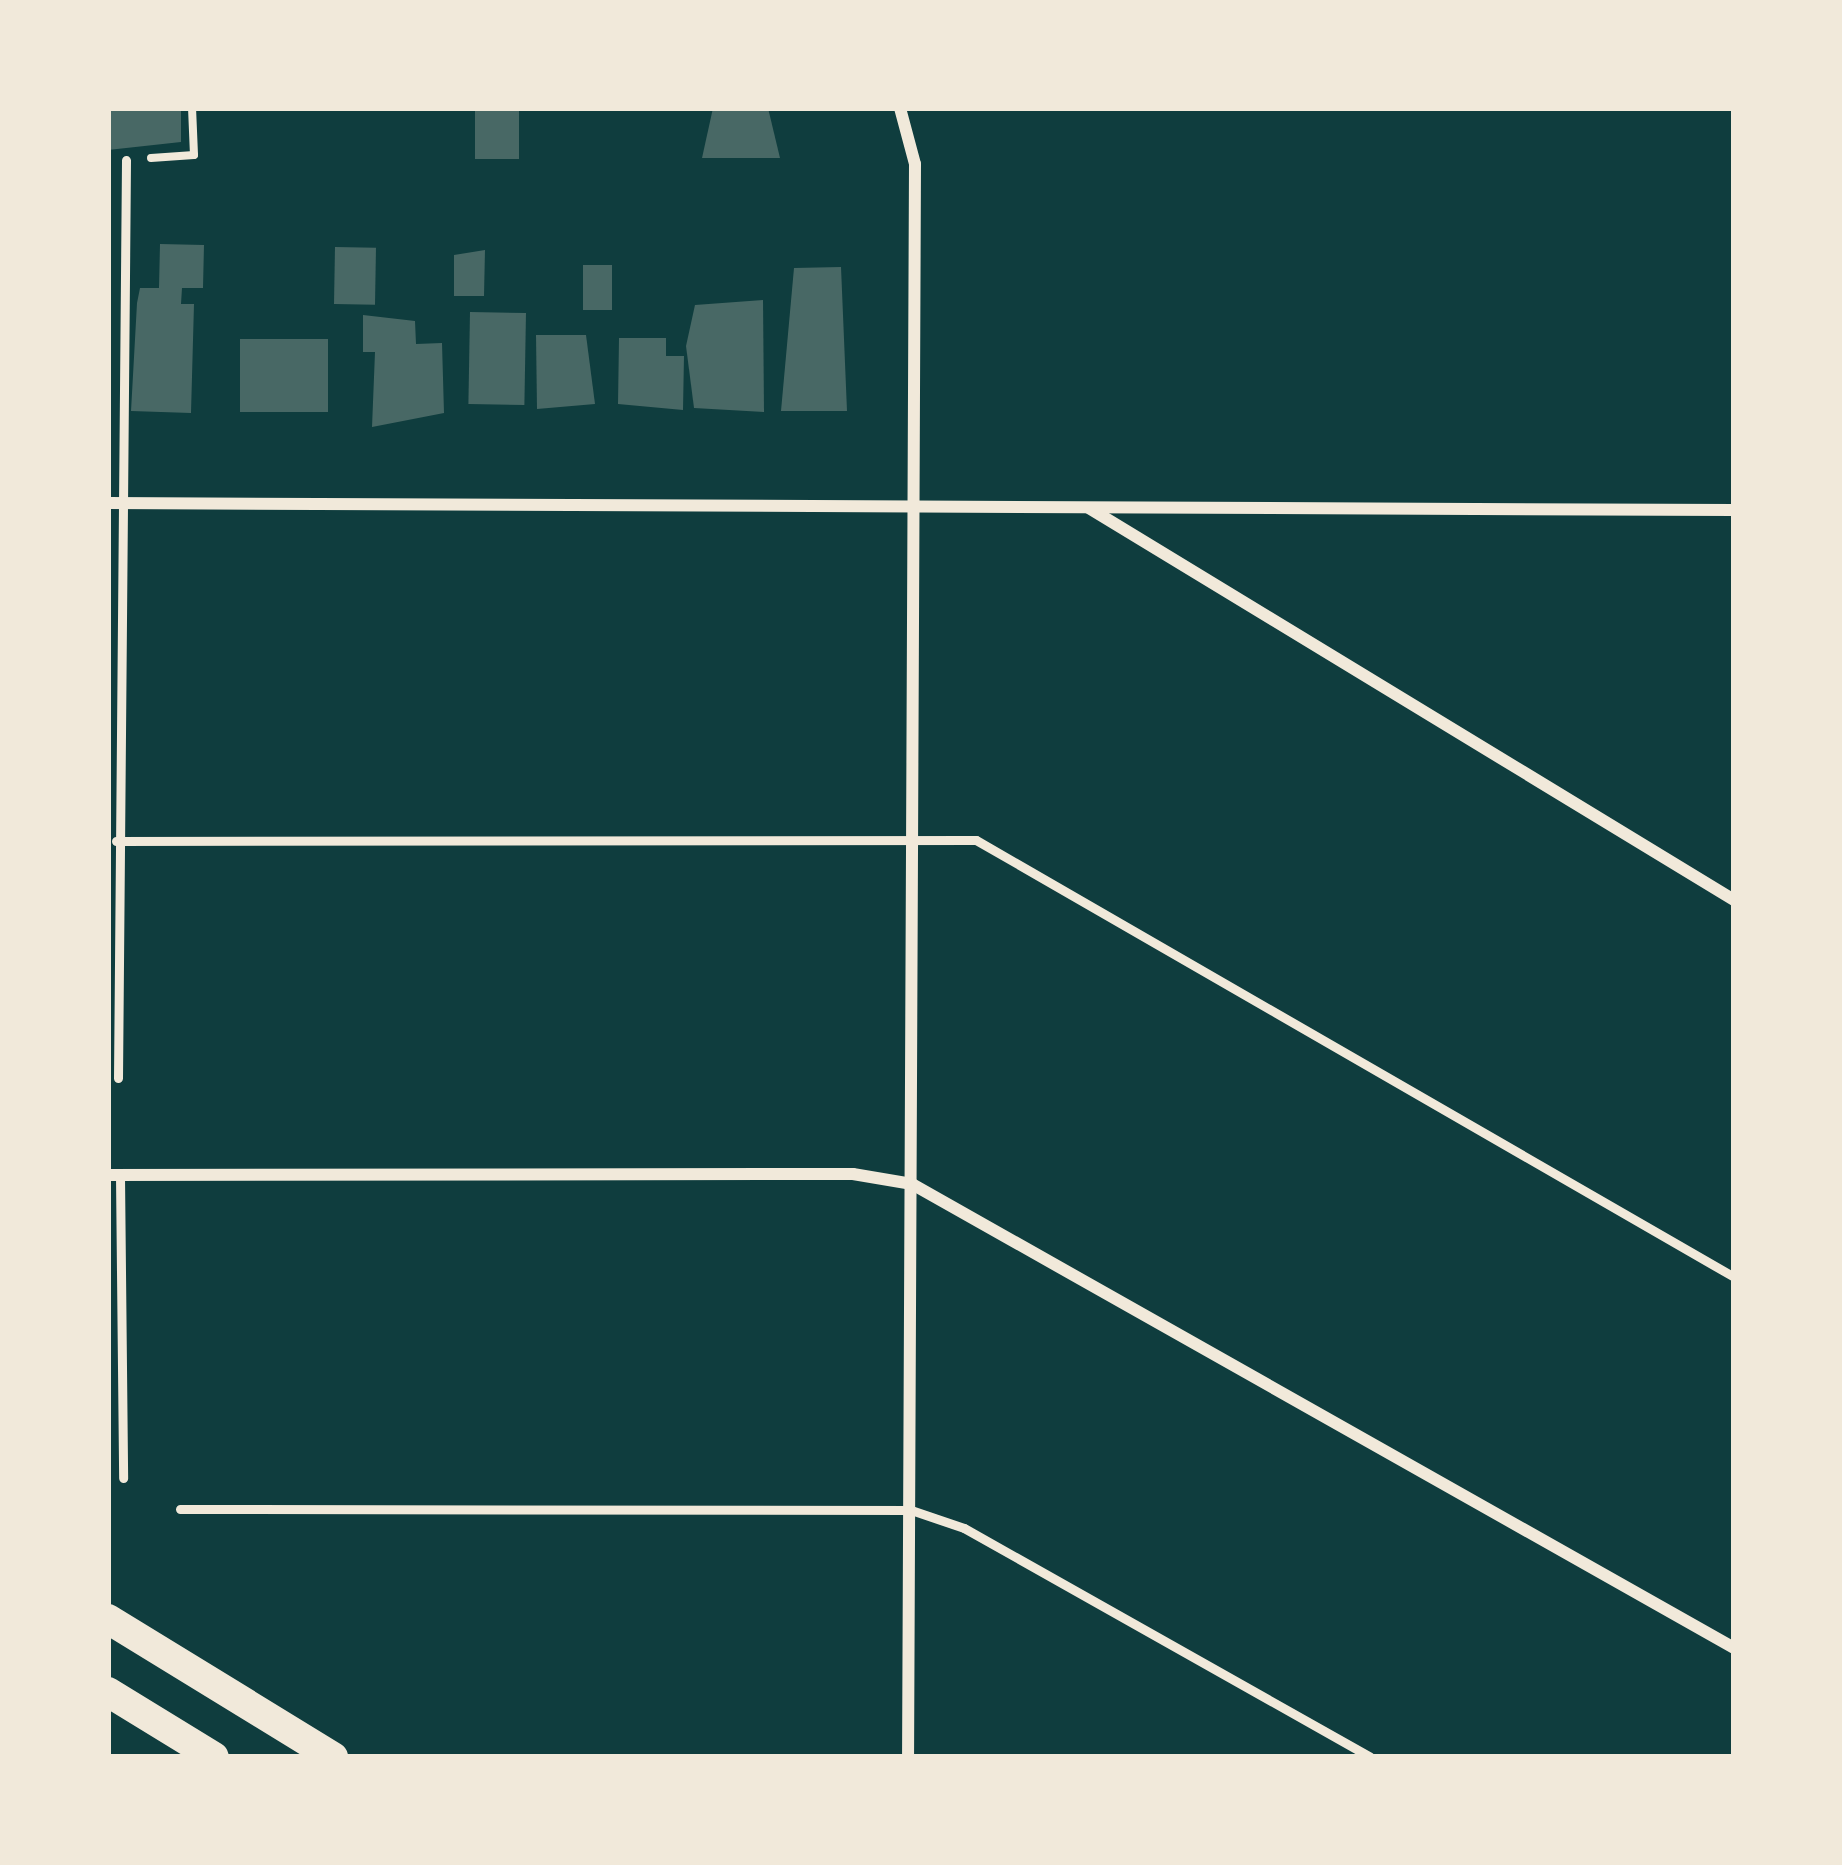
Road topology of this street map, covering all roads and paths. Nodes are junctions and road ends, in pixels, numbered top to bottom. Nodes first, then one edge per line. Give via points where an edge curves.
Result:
1 (193, 108) edge
2 (900, 108) edge
3 (126, 160) joint
4 (114, 503) edge
5 (913, 507) junction
6 (1088, 508) junction
7 (1734, 510) edge
8 (116, 841) junction
9 (914, 842) junction
10 (1734, 900) edge
11 (118, 1078) dead end
12 (114, 1176) edge
13 (912, 1184) junction
14 (1734, 1277) edge
15 (123, 1478) dead end
16 (180, 1510) dead end
17 (911, 1510) junction
18 (108, 1619) edge
19 (1734, 1648) edge
20 (108, 1692) edge
21 (214, 1757) edge
22 (332, 1757) edge
23 (908, 1757) edge
24 (1370, 1757) edge

1 - 3 path via 194,155
2 - 5 street via 915,164
3 - 4 lane
4 - 5 street
4 - 8 lane
5 - 6 street
5 - 9 street
6 - 7 street
6 - 10 street
8 - 9 lane
8 - 11 lane
9 - 13 street
9 - 14 lane via 976,840
12 - 13 street via 853,1174
12 - 15 lane
13 - 17 street
13 - 19 street
16 - 17 lane
17 - 23 street
17 - 24 lane via 964,1528
18 - 22 main road
20 - 21 main road

